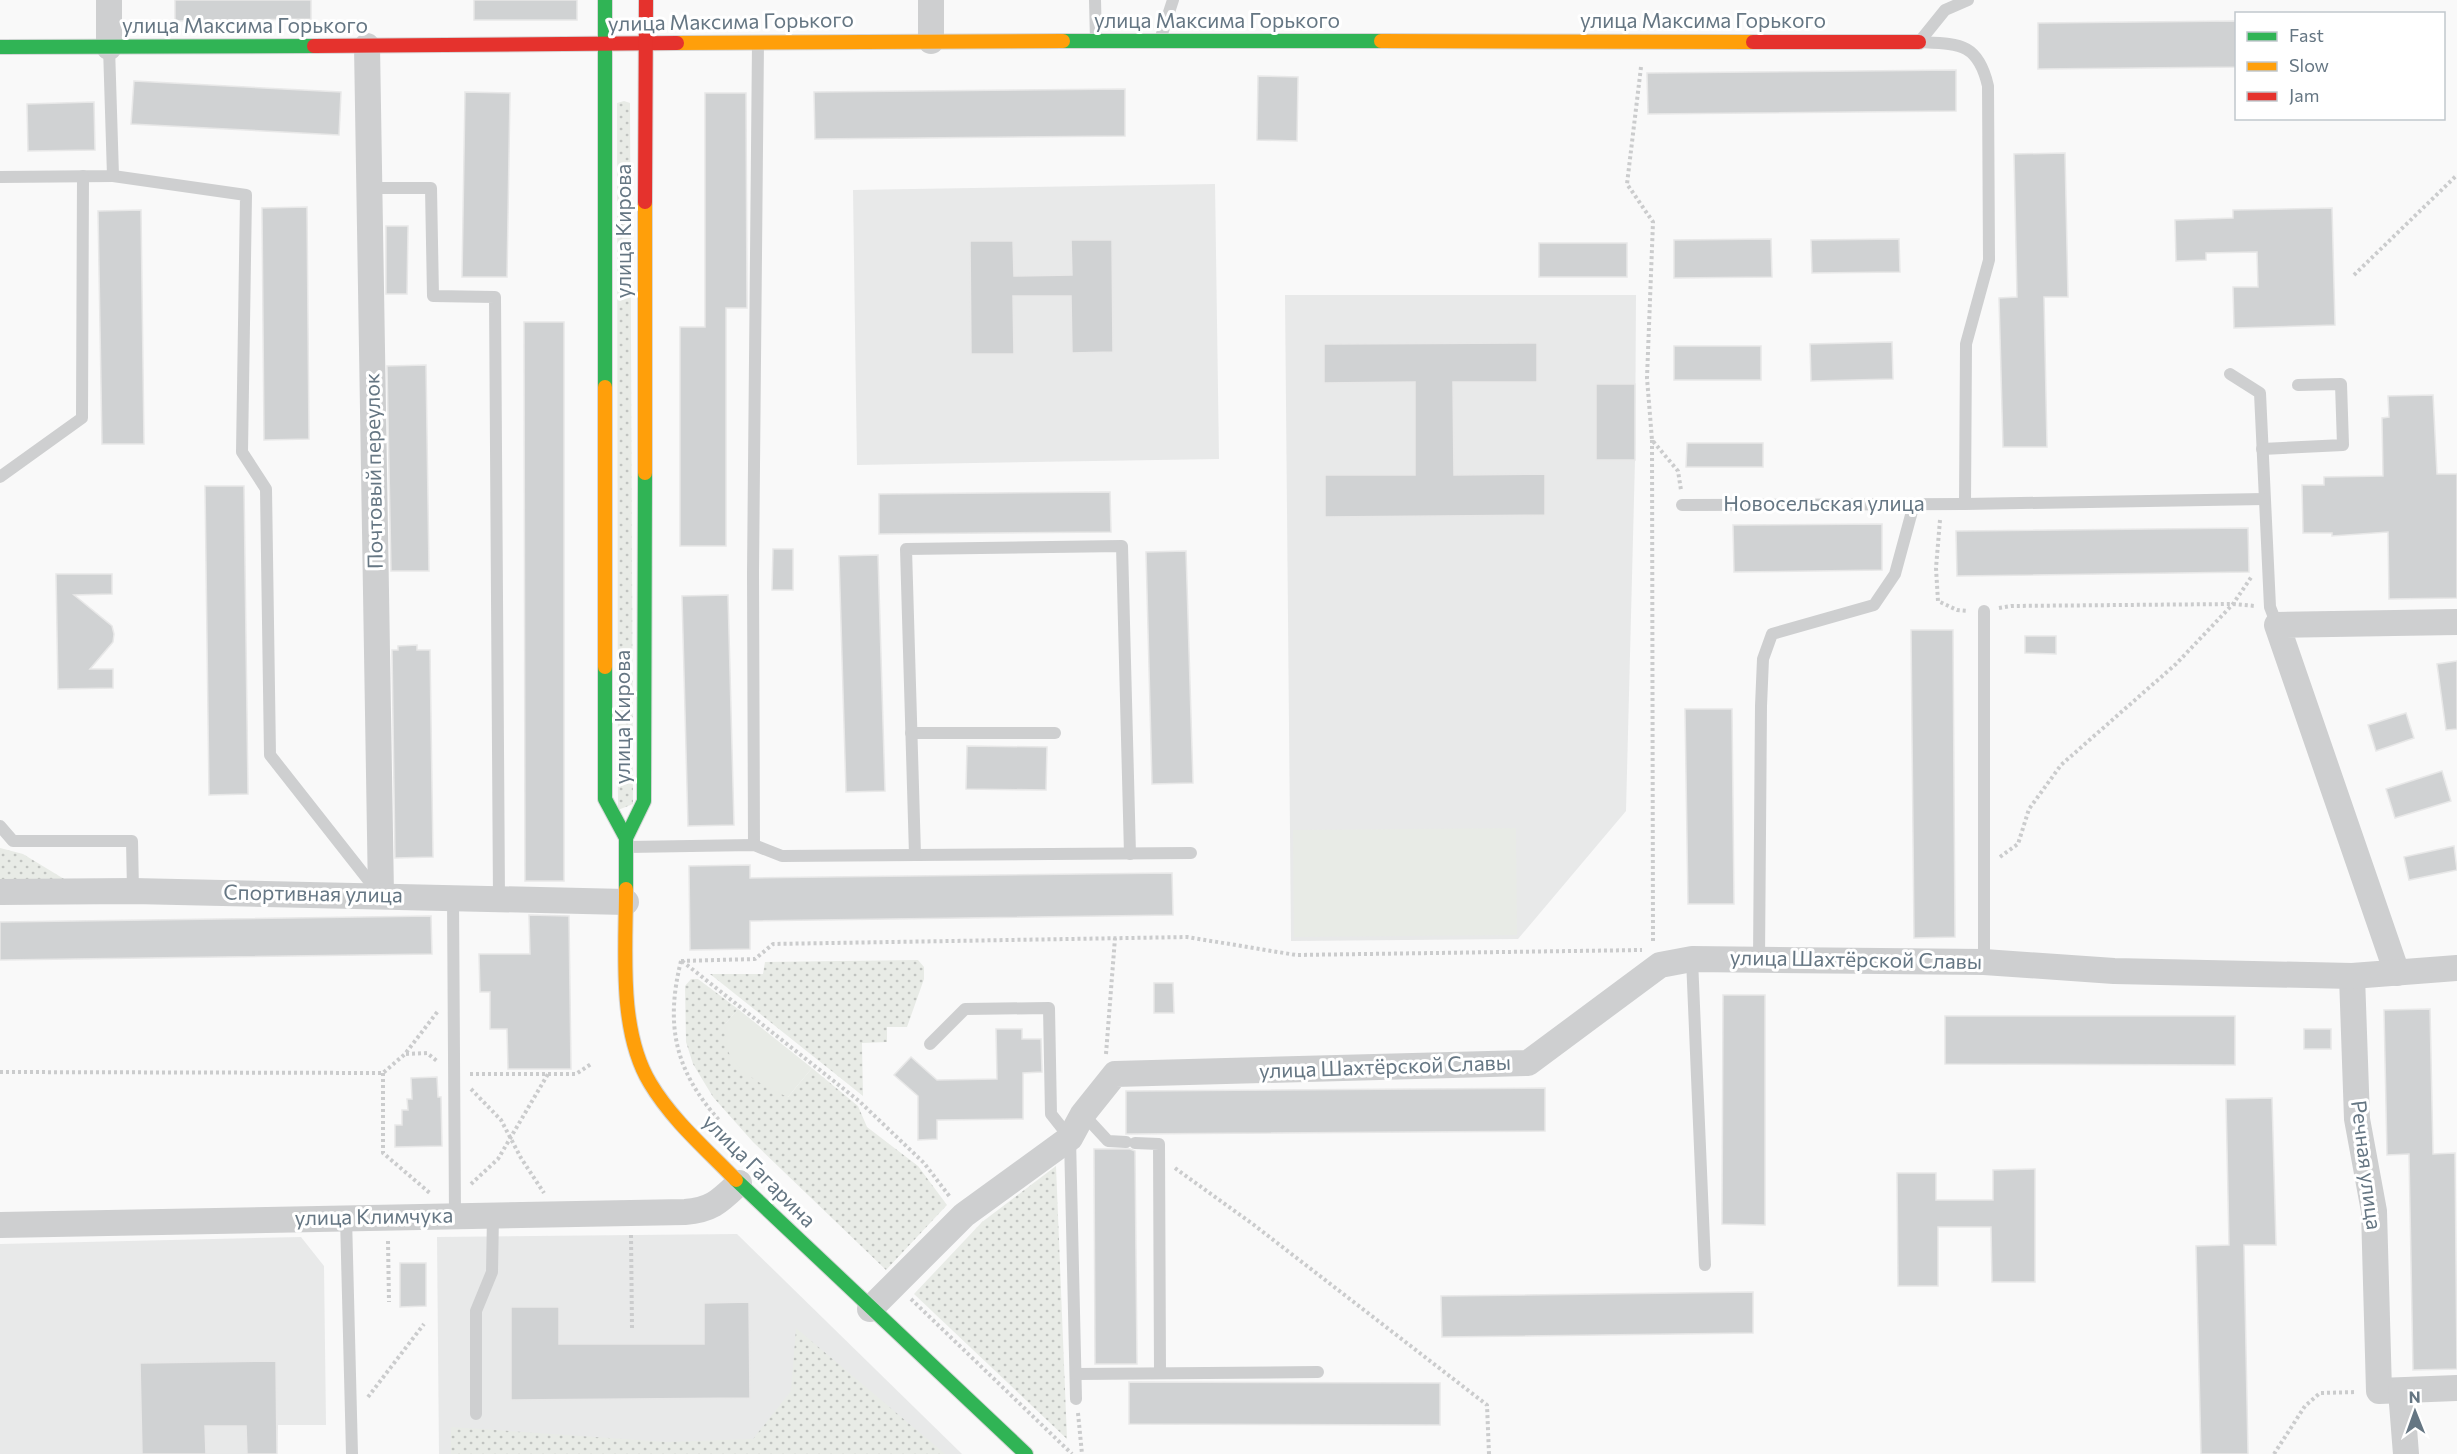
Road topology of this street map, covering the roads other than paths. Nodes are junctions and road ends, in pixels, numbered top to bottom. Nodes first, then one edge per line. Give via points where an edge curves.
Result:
1 (108, 0) edge
2 (605, 0) edge
3 (646, 0) edge
4 (931, 0) edge
5 (1095, 0) edge
6 (1173, 0) edge
7 (1968, 0) edge
8 (931, 41) junction
9 (758, 42) junction
10 (1096, 42) junction
11 (1159, 42) junction
12 (1919, 42) junction
13 (646, 43) junction
14 (605, 44) junction
15 (0, 46) edge
16 (367, 46) junction
17 (109, 47) junction
18 (83, 176) junction
19 (113, 176) junction
20 (0, 177) edge
21 (368, 188) junction
22 (2230, 374) dead end
23 (2298, 385) dead end
24 (2262, 449) junction
25 (0, 477) edge
26 (2264, 499) junction
27 (1914, 504) junction
28 (1965, 504) junction
29 (1682, 505) road end
30 (1984, 611) road end
31 (2273, 616) junction
32 (2457, 622) edge
33 (911, 733) junction
34 (1055, 733) dead end
35 (0, 826) edge
36 (626, 843) junction
37 (754, 845) junction
38 (1191, 853) dead end
39 (1130, 854) junction
40 (915, 855) junction
41 (133, 891) junction
42 (0, 892) edge
43 (381, 895) junction
44 (453, 898) junction
45 (499, 899) junction
46 (626, 902) junction
47 (1692, 959) junction
48 (1759, 959) junction
49 (1984, 962) junction
50 (2457, 968) edge
51 (2397, 973) junction
52 (2352, 976) junction
53 (930, 1044) dead end
54 (1083, 1114) junction
55 (1070, 1138) junction
56 (739, 1183) junction
57 (455, 1215) junction
58 (493, 1215) junction
59 (346, 1217) junction
60 (0, 1225) edge
61 (1705, 1265) dead end
62 (870, 1309) junction
63 (1318, 1372) dead end
64 (1160, 1373) junction
65 (1076, 1374) junction
66 (2457, 1388) edge
67 (2390, 1391) junction
68 (1076, 1399) road end
69 (476, 1414) dead end
70 (352, 1454) edge
71 (1026, 1454) edge
72 (2406, 1454) edge

1 - 17 street
2 - 14 main road, улица Кирова
3 - 13 main road, улица Кирова
4 - 8 street
5 - 10 lane
6 - 11 lane
7 - 12 lane via 1945,10
8 - 9 main road, улица Максима Горького
8 - 10 main road, улица Максима Горького
9 - 13 main road, улица Максима Горького
9 - 37 lane
10 - 11 main road, улица Максима Горького
11 - 12 main road, улица Максима Горького
12 - 28 lane, улица Максима Горького via 1952,44 1972,52 1983,65 1988,86 1989,260 1966,344
13 - 14 main road, улица Максима Горького
13 - 36 main road, улица Кирова via 644,801
14 - 16 main road, улица Максима Горького
14 - 36 main road, улица Кирова via 605,799
15 - 17 main road, улица Максима Горького
16 - 17 main road, улица Максима Горького
16 - 21 street, Почтовый переулок
17 - 19 lane
18 - 19 lane
18 - 20 lane
18 - 25 lane via 82,418
19 - 43 lane via 246,195 242,452 266,489 270,754
21 - 43 street, Почтовый переулок
21 - 45 lane via 431,188 433,296 495,297
22 - 24 lane via 2260,393
23 - 24 lane via 2341,384 2343,445
24 - 26 lane
26 - 28 lane, Новосельская улица
26 - 31 lane
27 - 28 lane, Новосельская улица
27 - 29 lane, Новосельская улица
27 - 48 lane via 1895,574 1874,604 1772,634 1763,659
30 - 49 lane
31 - 32 street
31 - 51 street
33 - 34 lane
33 - 39 lane via 906,549 1122,546
33 - 40 lane
35 - 41 lane via 13,841 132,841
36 - 37 lane
36 - 46 main road, улица Гагарина
37 - 40 lane via 782,856
38 - 39 lane
39 - 40 lane
41 - 42 street, Спортивная улица
41 - 43 street, Спортивная улица
43 - 44 street, Спортивная улица
44 - 45 street, Спортивная улица
44 - 57 lane
45 - 46 street, Спортивная улица
46 - 56 main road, улица Гагарина via 629,1019 636,1053 650,1083 675,1117
47 - 48 street, улица Шахтёрской Славы
47 - 54 street, улица Шахтёрской Славы via 1660,965 1528,1063 1115,1074
47 - 61 lane
48 - 49 street, улица Шахтёрской Славы
49 - 52 street, улица Шахтёрской Славы via 2114,971
50 - 51 street, улица Шахтёрской Славы
51 - 52 street, улица Шахтёрской Славы
52 - 67 street, Речная улица via 2357,1119 2374,1211
53 - 55 lane via 965,1009 1048,1008 1051,1114
54 - 55 street
54 - 64 lane via 1108,1140 1160,1144
55 - 62 street via 964,1215
55 - 65 lane
56 - 58 street, улица Климчука via 717,1204 703,1210
56 - 62 main road, улица Гагарина
57 - 58 street, улица Климчука
57 - 59 street, улица Климчука
58 - 69 lane via 492,1272 476,1311
59 - 60 street, улица Климчука
59 - 70 lane
62 - 71 main road, улица Гагарина
63 - 64 lane
64 - 65 lane
65 - 68 lane
66 - 67 street
67 - 72 street, Речная улица

